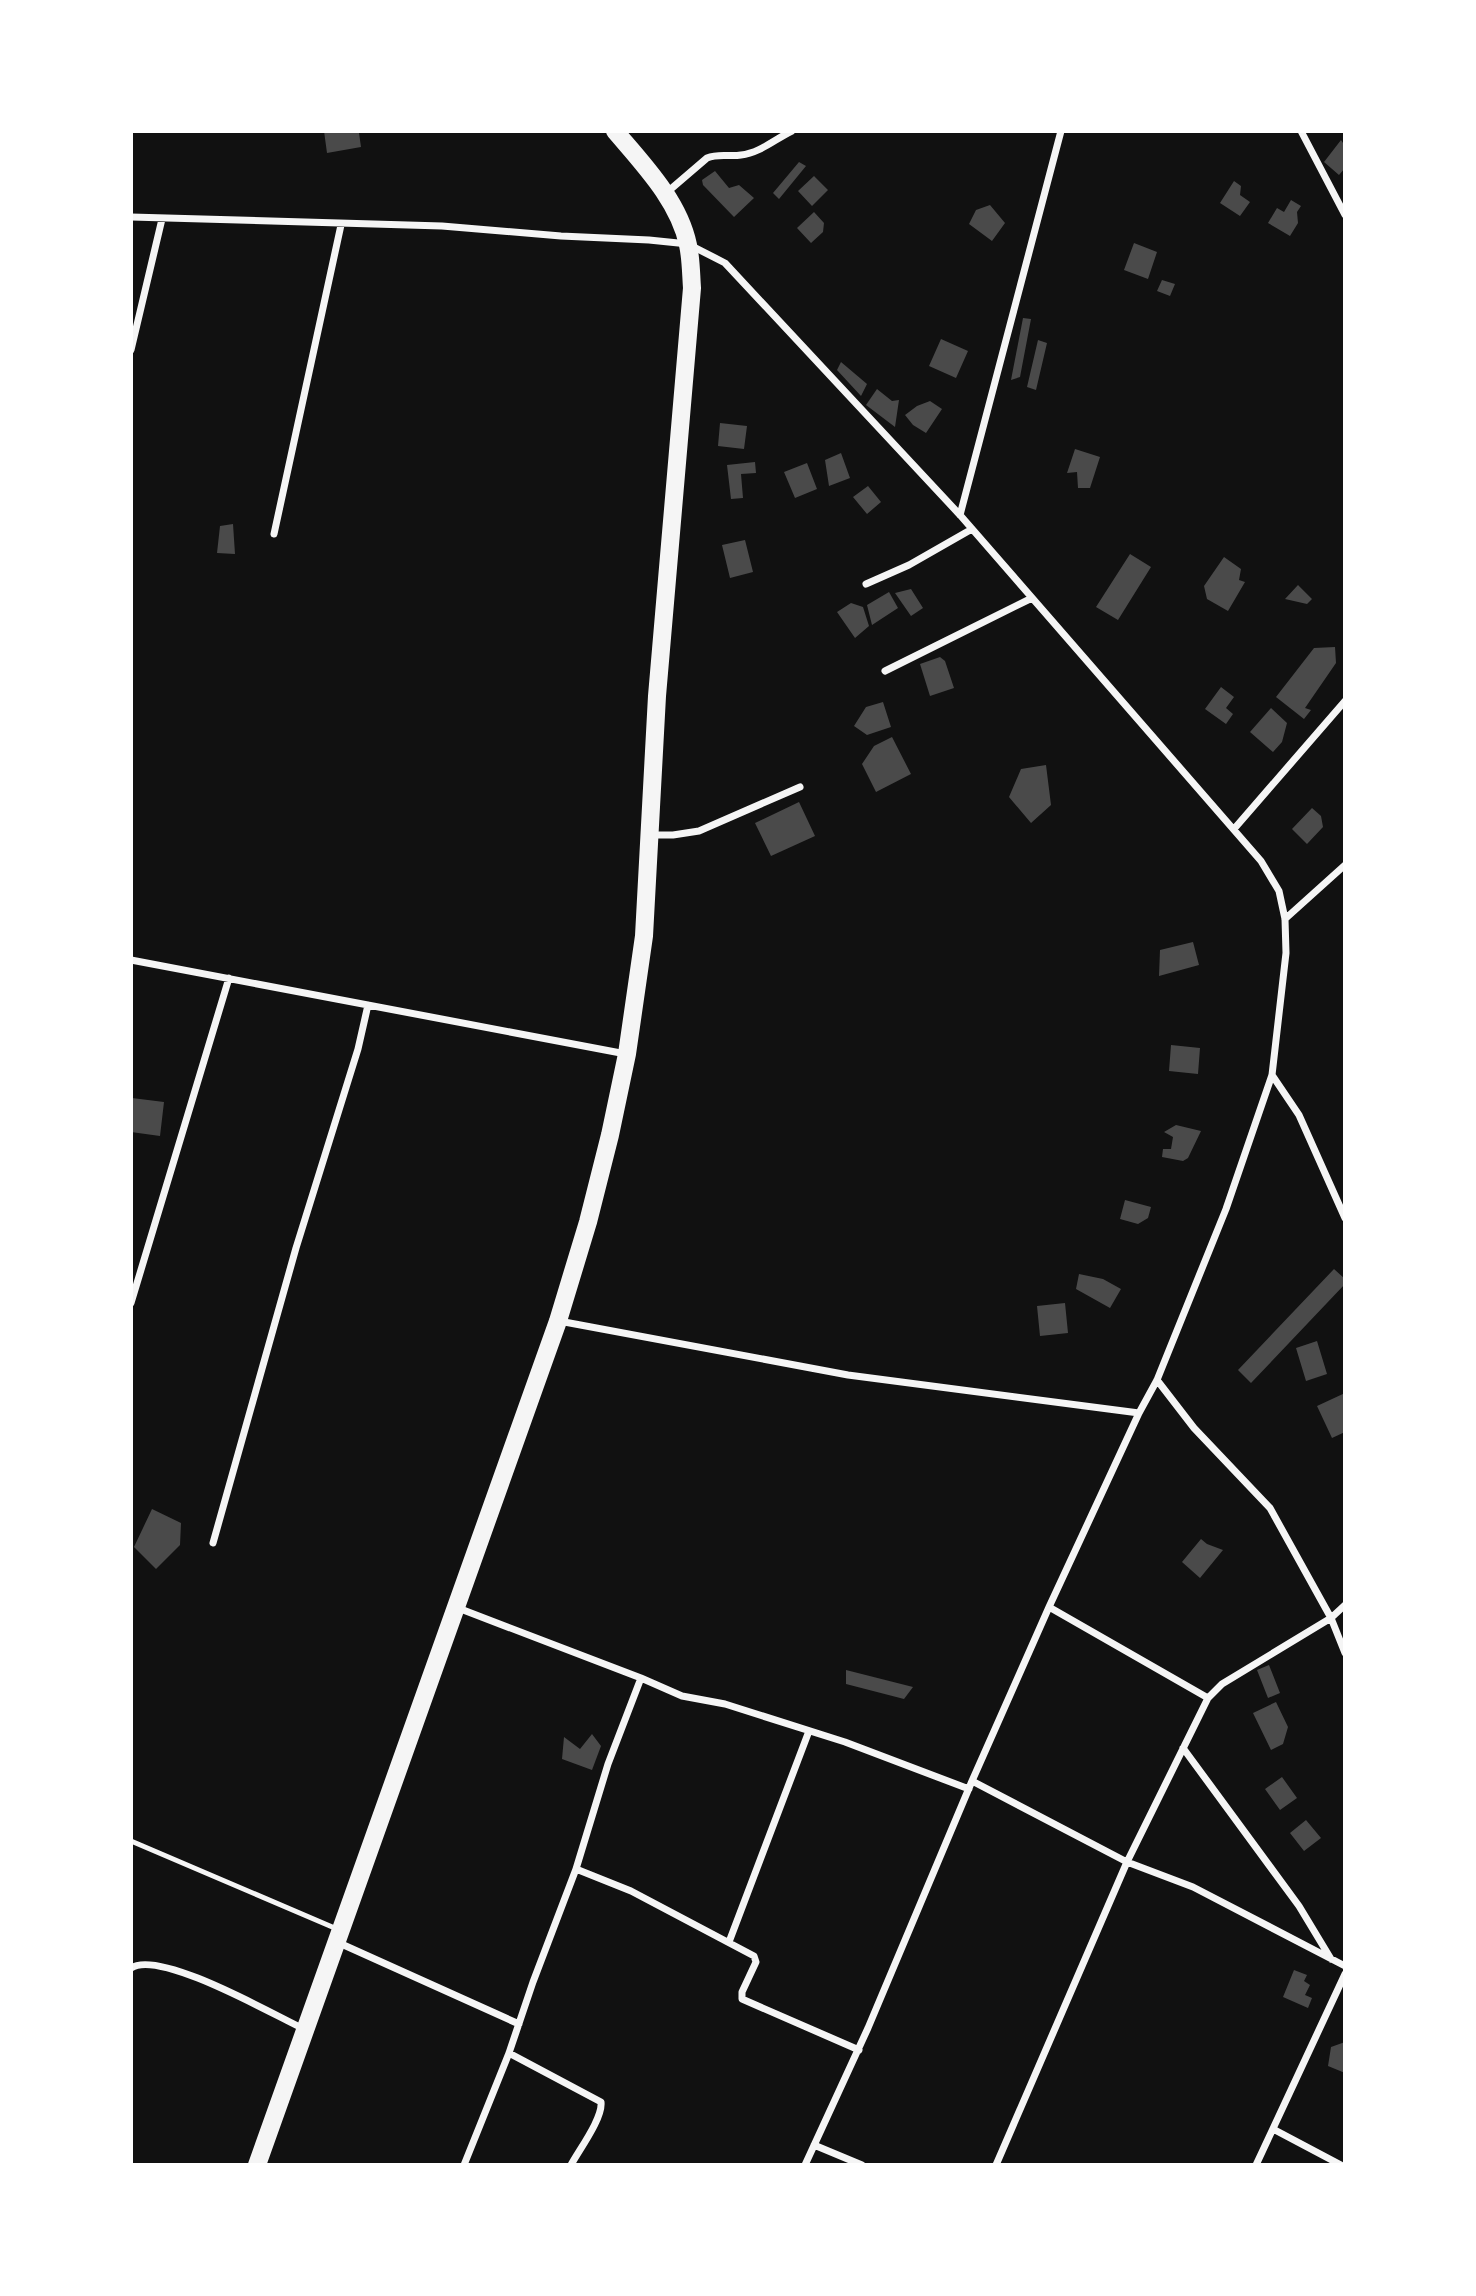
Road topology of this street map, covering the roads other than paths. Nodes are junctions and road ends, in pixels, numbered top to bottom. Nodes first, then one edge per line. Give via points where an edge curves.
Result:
1 (615, 131) edge
2 (792, 131) edge
3 (1053, 131) edge
4 (1301, 131) edge
5 (1061, 134) edge
6 (665, 194) junction
7 (1345, 215) edge
8 (131, 217) edge
9 (162, 219) junction
10 (341, 225) junction
11 (688, 244) junction
12 (131, 350) edge
13 (960, 515) junction
14 (972, 529) junction
15 (274, 534) dead end
16 (866, 584) dead end
17 (1032, 598) junction
18 (885, 671) dead end
19 (1345, 701) edge
20 (800, 787) dead end
21 (1234, 829) junction
22 (649, 835) junction
23 (1345, 865) edge
24 (1286, 919) junction
25 (131, 960) edge
26 (229, 978) junction
27 (368, 1005) junction
28 (627, 1055) junction
29 (1272, 1075) junction
30 (1345, 1218) edge
31 (131, 1303) edge
32 (558, 1321) junction
33 (1157, 1380) junction
34 (1139, 1413) junction
35 (212, 1544) dead end
36 (1345, 1605) edge
37 (1049, 1607) junction
38 (458, 1608) junction
39 (1331, 1618) junction
40 (1345, 1653) edge
41 (640, 1678) junction
42 (1208, 1698) junction
43 (808, 1731) junction
44 (1183, 1748) junction
45 (971, 1785) junction
46 (131, 1840) edge
47 (1127, 1862) junction
48 (576, 1869) junction
49 (338, 1936) junction
50 (729, 1942) junction
51 (1331, 1960) junction
52 (1345, 1966) edge
53 (131, 1968) edge
54 (1345, 1974) edge
55 (519, 2024) junction
56 (304, 2029) junction
57 (859, 2050) junction
58 (509, 2053) junction
59 (1273, 2129) junction
60 (814, 2146) junction
61 (257, 2165) edge
62 (464, 2165) edge
63 (571, 2165) edge
64 (805, 2165) edge
65 (862, 2165) edge
66 (996, 2165) edge
67 (1256, 2165) edge
68 (1341, 2165) edge

1 - 6 highway
2 - 6 street via 757,151 707,158
3 - 5 street
4 - 7 street
5 - 13 street
6 - 11 highway
8 - 9 street
9 - 10 street
9 - 12 street
10 - 11 street via 442,226
10 - 15 street
11 - 13 street via 725,263
11 - 22 highway via 692,288
13 - 14 street
14 - 16 street
14 - 17 street
17 - 18 street
17 - 21 street
19 - 21 street
20 - 22 street via 699,831
21 - 24 street via 1279,891
22 - 28 highway via 644,936
23 - 24 street
24 - 29 street
25 - 26 street
26 - 27 street
26 - 31 street
27 - 28 street
27 - 35 street
28 - 32 highway via 589,1222
29 - 30 street via 1299,1115
29 - 33 street via 1226,1209
32 - 34 street via 848,1375
32 - 38 highway
33 - 34 street
33 - 39 street via 1194,1428 1270,1508
34 - 37 street
36 - 39 street
37 - 42 street
37 - 45 street
38 - 41 street
38 - 49 highway
39 - 40 street
39 - 42 street via 1222,1684
41 - 43 street via 682,1696 725,1704
41 - 48 street
42 - 44 street
43 - 45 street
43 - 50 street
44 - 47 street
44 - 51 street via 1299,1906
45 - 47 street
45 - 57 street
46 - 49 lane
47 - 51 street via 1193,1887
47 - 66 street
48 - 50 street via 631,1891
48 - 55 street
49 - 55 street
49 - 56 highway
50 - 57 street via 756,1959 742,2000
51 - 52 street
53 - 56 street via 153,1963 184,1971
54 - 59 street
55 - 58 street
56 - 61 highway
57 - 60 street
58 - 62 street
58 - 63 street via 601,2102
59 - 67 street
59 - 68 street
60 - 64 street
60 - 65 street

